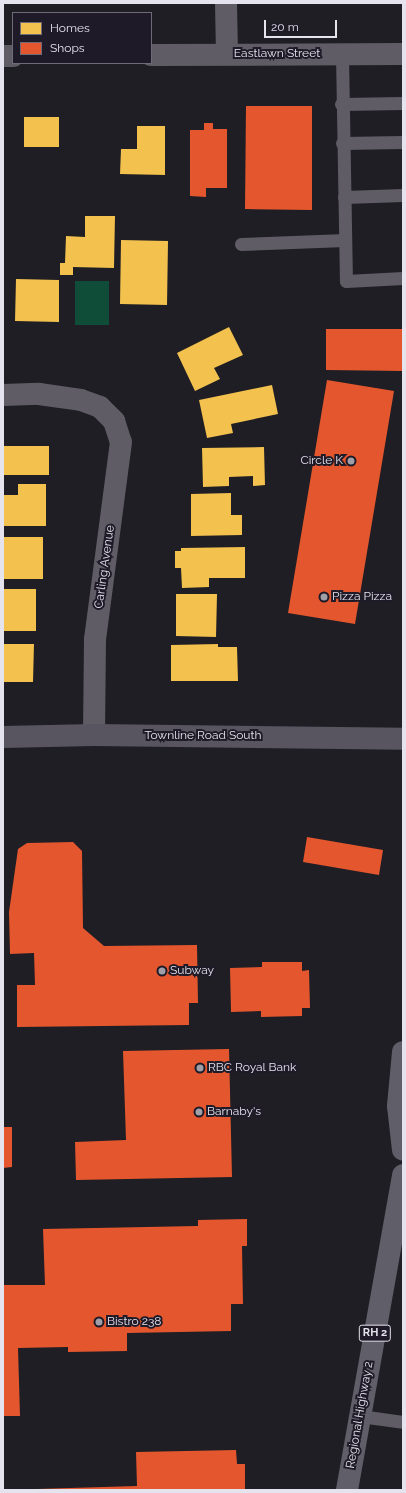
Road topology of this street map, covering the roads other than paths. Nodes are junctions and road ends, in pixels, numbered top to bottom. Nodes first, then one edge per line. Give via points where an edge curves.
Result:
1 (226, 3) edge
2 (227, 54) junction
3 (342, 54) junction
4 (403, 54) edge
5 (152, 55) edge
6 (403, 103) edge
7 (342, 104) junction
8 (403, 142) edge
9 (342, 143) junction
10 (403, 195) edge
11 (344, 197) junction
12 (345, 240) junction
13 (241, 244) dead end
14 (403, 278) edge
15 (3, 395) edge
16 (94, 735) junction
17 (3, 737) edge
18 (403, 738) edge
19 (403, 1052) edge
20 (403, 1150) edge
21 (403, 1175) edge
22 (360, 1416) junction
23 (403, 1422) edge
24 (347, 1490) edge

1 - 2 street
2 - 3 street, Eastlawn Street
2 - 5 street, Eastlawn Street
3 - 4 street, Eastlawn Street
3 - 7 lane
6 - 7 lane
7 - 9 lane
8 - 9 lane
9 - 11 lane
10 - 11 lane
11 - 12 lane
12 - 13 lane
12 - 14 lane via 346,281
15 - 16 street, Carling Avenue via 39,394 81,400 100,406 114,421 121,442 95,639
16 - 17 main road, Townline Road South
16 - 18 main road, Townline Road South
19 - 20 main road via 398,1106
21 - 22 main road, Regional Highway 2 / RH 2
22 - 23 lane
22 - 24 main road, Regional Highway 2 / RH 2

